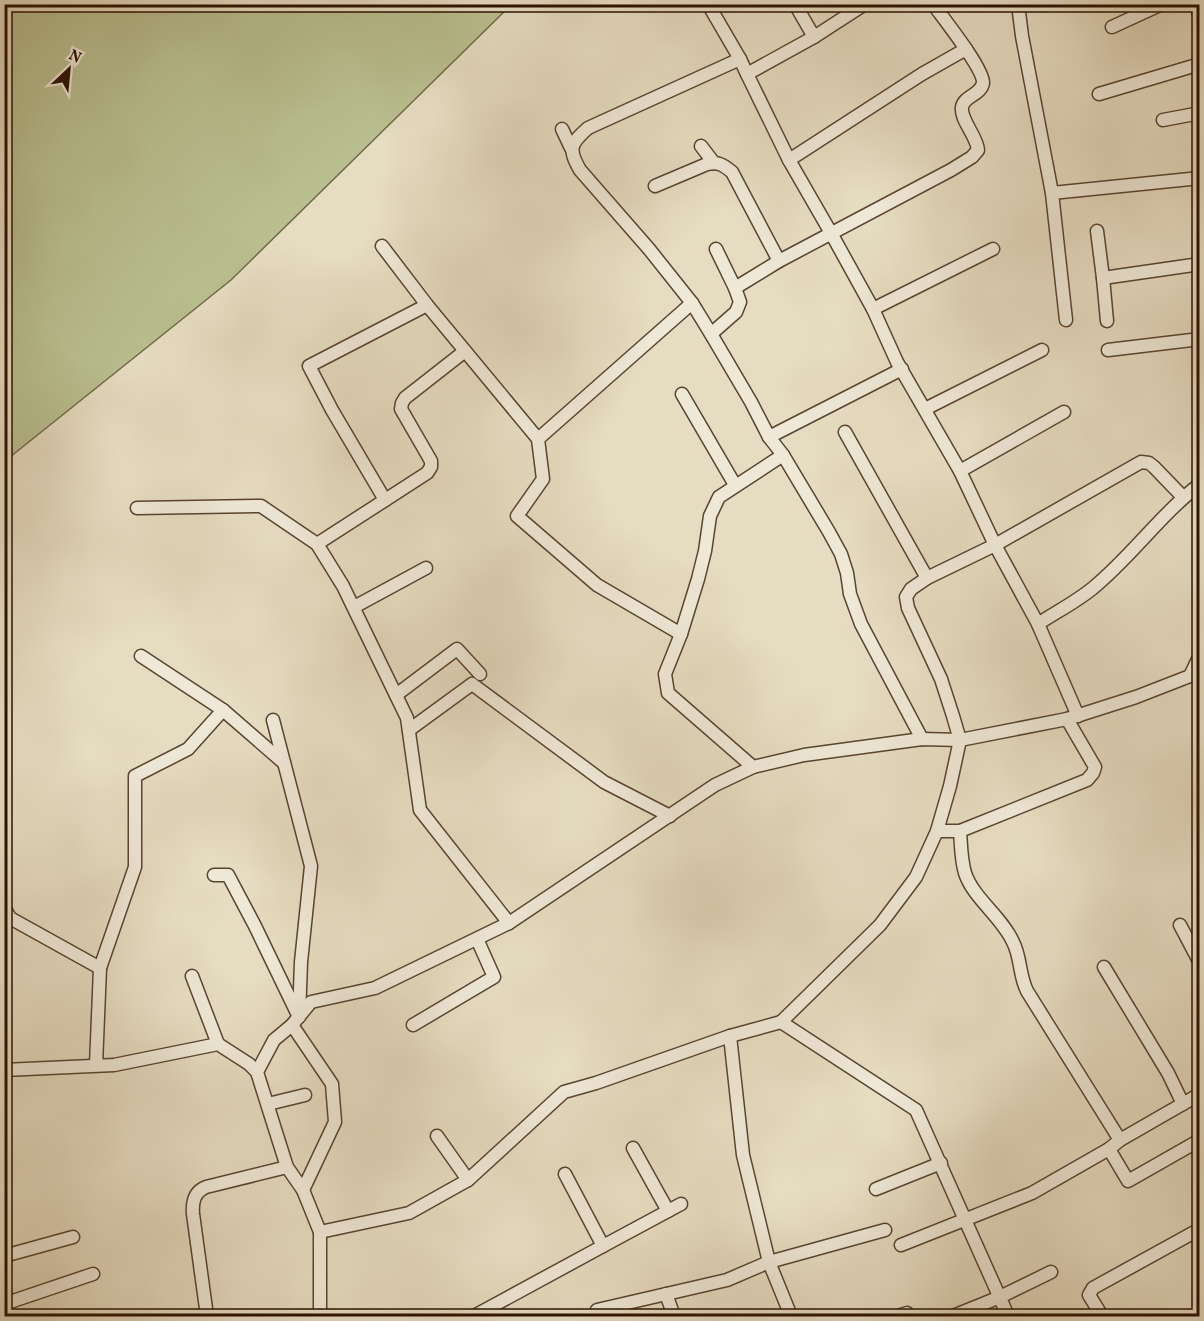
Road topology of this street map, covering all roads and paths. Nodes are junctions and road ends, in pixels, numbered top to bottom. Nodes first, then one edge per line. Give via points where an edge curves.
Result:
1 (708, 4) edge
2 (795, 4) edge
3 (866, 4) edge
4 (933, 4) edge
5 (1018, 4) edge
6 (1162, 4) edge
7 (1196, 4) edge
8 (1200, 17) edge
9 (1112, 27) dead end
10 (814, 37) junction
11 (966, 50) junction
12 (740, 59) junction
13 (1200, 64) edge
14 (747, 74) junction
15 (1099, 94) dead end
16 (1200, 113) edge
17 (1163, 120) dead end
18 (562, 129) dead end
19 (701, 146) dead end
20 (571, 148) junction
21 (789, 160) junction
22 (714, 163) junction
23 (1200, 178) edge
24 (655, 186) dead end
25 (1052, 193) junction
26 (1097, 231) dead end
27 (831, 233) junction
28 (382, 246) dead end
29 (716, 249) dead end
30 (993, 249) dead end
31 (779, 261) junction
32 (1200, 264) edge
33 (1104, 278) junction
34 (735, 288) junction
35 (692, 303) junction
36 (427, 305) junction
37 (873, 309) junction
38 (1066, 320) dead end
39 (1107, 321) dead end
40 (711, 334) junction
41 (1200, 339) edge
42 (1042, 350) dead end
43 (1108, 350) dead end
44 (465, 351) junction
45 (897, 361) junction
46 (682, 394) dead end
47 (925, 409) junction
48 (1064, 412) dead end
49 (845, 432) dead end
50 (769, 437) junction
51 (538, 439) junction
52 (783, 455) junction
53 (960, 471) junction
54 (1200, 484) edge
55 (735, 485) junction
56 (1183, 497) junction
57 (385, 500) junction
58 (137, 508) dead end
59 (317, 544) junction
60 (995, 545) junction
61 (426, 568) dead end
62 (927, 578) junction
63 (354, 607) junction
64 (1038, 624) junction
65 (681, 634) junction
66 (1200, 655) edge
67 (141, 656) dead end
68 (480, 674) dead end
69 (396, 695) junction
70 (223, 710) junction
71 (1072, 718) junction
72 (273, 720) dead end
73 (409, 730) junction
74 (922, 739) junction
75 (960, 740) junction
76 (284, 764) junction
77 (753, 767) junction
78 (670, 816) junction
79 (936, 831) junction
80 (960, 831) junction
81 (214, 875) dead end
82 (4, 907) edge
83 (509, 923) junction
84 (1180, 926) dead end
85 (477, 939) junction
86 (1199, 962) edge
87 (1104, 967) dead end
88 (100, 968) junction
89 (192, 976) dead end
90 (296, 1021) junction
91 (781, 1022) junction
92 (413, 1024) dead end
93 (730, 1036) junction
94 (218, 1044) junction
95 (96, 1065) junction
96 (4, 1070) edge
97 (257, 1072) junction
98 (1200, 1094) edge
99 (305, 1095) dead end
100 (268, 1104) junction
101 (1184, 1104) junction
102 (438, 1136) dead end
103 (1120, 1140) junction
104 (1200, 1140) edge
105 (633, 1148) dead end
106 (1109, 1149) junction
107 (941, 1164) junction
108 (287, 1167) junction
109 (565, 1174) dead end
110 (468, 1180) junction
111 (303, 1190) junction
112 (876, 1190) dead end
113 (681, 1204) dead end
114 (668, 1211) junction
115 (964, 1219) junction
116 (1200, 1229) edge
117 (885, 1230) dead end
118 (320, 1232) junction
119 (73, 1237) dead end
120 (901, 1245) dead end
121 (603, 1246) junction
122 (4, 1256) edge
123 (769, 1262) junction
124 (1051, 1272) dead end
125 (93, 1274) dead end
126 (666, 1294) junction
127 (999, 1297) junction
128 (4, 1304) edge
129 (597, 1310) dead end
130 (319, 1316) edge
131 (478, 1316) edge
132 (207, 1317) edge
133 (674, 1317) edge
134 (791, 1317) edge
135 (953, 1317) edge
136 (1008, 1317) edge
137 (1102, 1317) edge

1 - 12 street
2 - 10 street
3 - 10 street
4 - 11 street
5 - 25 street
6 - 9 street
7 - 8 street
10 - 14 street
11 - 21 street
11 - 27 street via 983,82 962,108 978,150 951,170
12 - 14 street
12 - 20 street via 588,128
13 - 15 street
14 - 21 street
16 - 17 street
18 - 20 street
19 - 22 street
20 - 35 street via 580,170
21 - 27 street
22 - 24 street
22 - 31 street via 732,172
23 - 25 street
25 - 38 street
26 - 33 street
27 - 31 street
27 - 37 street
28 - 36 street
29 - 34 street
30 - 37 street
31 - 34 street
32 - 33 street
33 - 39 street
34 - 40 street via 740,302 736,312
35 - 40 street
35 - 51 street
36 - 44 street
36 - 57 street via 309,366
37 - 45 street
40 - 50 street
41 - 43 street
42 - 47 street
44 - 51 street
44 - 57 street via 402,403 401,409 431,467
45 - 47 street
45 - 50 street
46 - 55 street
47 - 53 street
48 - 53 street
49 - 62 street
50 - 52 street
51 - 65 street via 543,479 517,516 597,585
52 - 55 street
52 - 74 street via 841,554 861,624
53 - 60 street
54 - 56 street
55 - 65 street via 719,497 710,516 705,551
56 - 60 street via 1154,467 1141,462
56 - 64 street via 1092,589
57 - 59 street
58 - 59 street via 261,506
59 - 63 street
60 - 62 street
60 - 64 street
61 - 63 street
62 - 75 street via 906,597 908,609 941,679
63 - 69 street
64 - 71 street
65 - 77 street via 665,674 668,693
66 - 71 street via 1190,676
67 - 70 street
68 - 69 street via 457,649
69 - 73 street
70 - 76 street
70 - 88 street via 188,749 135,776 135,867
71 - 75 street
71 - 80 street via 1095,767 1087,780
72 - 76 street
73 - 78 street via 472,684 604,782
73 - 83 street via 420,810
74 - 75 street
74 - 77 street via 804,755
75 - 79 street
76 - 90 street via 311,866
77 - 78 street via 715,785
78 - 83 street
79 - 80 street
79 - 91 street via 916,877 880,925
80 - 103 street via 966,874 972,886 1012,939 1022,981
81 - 90 street via 228,875
82 - 88 street via 10,918
83 - 85 street
84 - 86 street
85 - 90 street via 375,988 312,1002
85 - 92 street via 495,977
87 - 101 street
88 - 95 street
89 - 94 street
90 - 97 street via 274,1040
90 - 111 street via 332,1084 335,1122
91 - 93 street
91 - 107 street via 916,1110
93 - 110 street via 564,1092
93 - 123 street via 743,1155
94 - 95 street via 114,1065
94 - 97 street
95 - 96 street
97 - 100 street
98 - 101 street
99 - 100 street
100 - 108 street
101 - 103 street
102 - 110 street
103 - 106 street
104 - 106 street via 1128,1181
105 - 114 street
106 - 115 street via 1032,1193
107 - 112 street
107 - 115 street
108 - 111 street
108 - 132 street via 206,1187 196,1194 192,1203
109 - 121 street
110 - 118 street via 409,1213
111 - 118 street
113 - 114 street
114 - 121 street
115 - 120 street
115 - 127 street
116 - 137 street via 1093,1288 1089,1295
117 - 123 street
118 - 130 street
119 - 122 street
121 - 131 street
123 - 126 street via 727,1280
123 - 134 street
124 - 127 street
125 - 128 street
126 - 129 street
126 - 133 street
127 - 135 street
127 - 136 street

